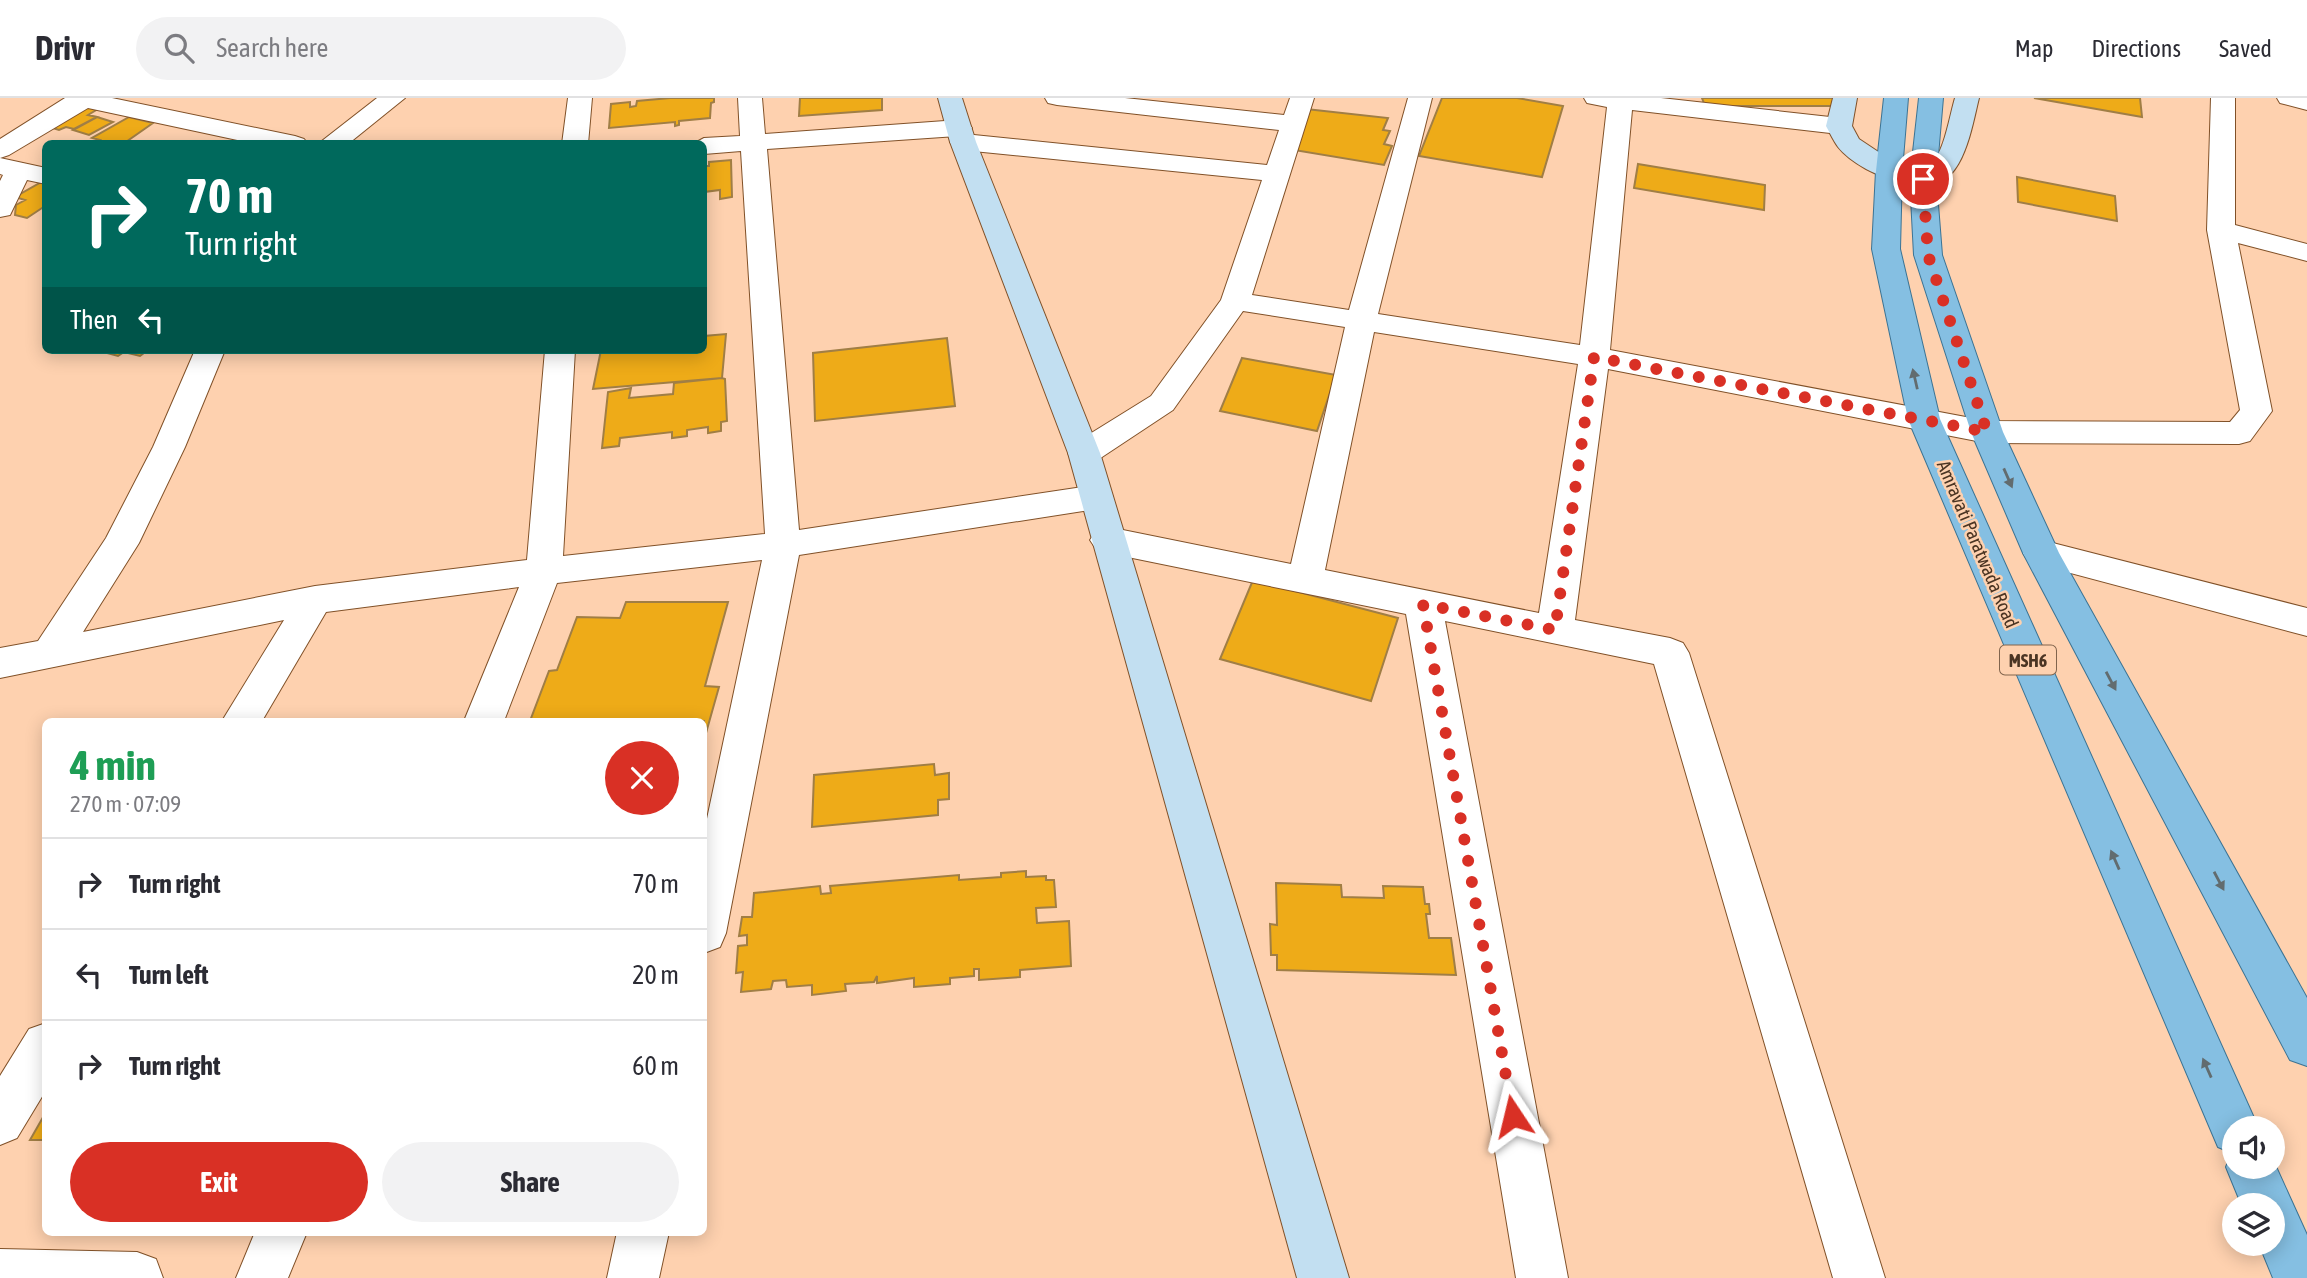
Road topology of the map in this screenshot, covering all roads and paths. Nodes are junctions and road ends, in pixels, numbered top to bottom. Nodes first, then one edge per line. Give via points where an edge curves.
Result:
1 (393, 98) edge
2 (580, 98) edge
3 (750, 98) edge
4 (1057, 98) edge
5 (1420, 98) edge
6 (1845, 98) edge
7 (1896, 98) edge
8 (1967, 98) edge
9 (2223, 98) edge
10 (2289, 98) edge
11 (82, 99) edge
12 (1606, 99) edge
13 (1930, 101) edge
14 (2307, 103) edge
15 (1298, 111) edge
16 (958, 123) edge
17 (1839, 126) junction
18 (276, 140) edge
19 (336, 140) edge
20 (575, 140) edge
21 (754, 142) junction
22 (707, 146) edge
23 (0, 150) edge
24 (9, 168) edge
25 (1277, 174) junction
26 (42, 175) edge
27 (1906, 175) junction
28 (0, 209) edge
29 (2221, 230) junction
30 (2307, 253) edge
31 (1235, 301) junction
32 (1361, 321) junction
33 (209, 354) edge
34 (560, 354) edge
35 (1594, 357) junction
36 (1924, 419) junction
37 (1987, 432) junction
38 (1084, 453) junction
39 (1096, 497) junction
40 (1108, 540) junction
41 (783, 545) junction
42 (2042, 553) junction
43 (544, 570) junction
44 (1305, 580) junction
45 (315, 600) junction
46 (1423, 604) junction
47 (2307, 622) edge
48 (1555, 630) junction
49 (18, 667) edge
50 (244, 718) edge
51 (485, 718) edge
52 (707, 918) edge
53 (2307, 1044) edge
54 (42, 1052) edge
55 (2229, 1116) edge
56 (0, 1121) edge
57 (279, 1236) edge
58 (642, 1236) edge
59 (2285, 1245) edge
60 (0, 1275) edge
61 (137, 1278) edge
62 (262, 1278) edge
63 (633, 1278) edge
64 (1323, 1278) edge
65 (1542, 1278) edge
66 (1859, 1278) edge
67 (2300, 1278) edge

1 - 19 street
2 - 20 street
3 - 21 street
4 - 15 street
5 - 32 street
6 - 17 main road
7 - 27 main road, MSH6
8 - 27 main road via 1945,166
9 - 29 street
10 - 14 street
11 - 18 street
11 - 23 street
12 - 17 street
12 - 35 street
13 - 27 main road, MSH6
15 - 25 street
16 - 21 street
16 - 25 street
16 - 38 main road
17 - 27 main road via 1849,144
21 - 22 street
21 - 41 street
24 - 26 street
24 - 28 street
25 - 31 street
36 -> 27 main road, Amravati Paratwada Road / MSH6 via 1885,249
27 - 37 main road, MSH6
29 - 30 street
29 - 37 street via 2256,411 2239,433
31 - 32 street
31 - 38 street via 1162,403
32 - 35 street
32 - 44 street
33 - 49 street via 121,543
34 - 43 street
35 - 36 street
35 - 48 street
36 - 37 street
55 -> 36 main road, Amravati Paratwada Road / MSH6
37 -> 42 main road, MSH6
38 - 39 main road
39 - 40 main road
39 - 41 street
40 - 44 street
40 - 64 main road
41 - 43 street
41 - 52 street
42 - 47 street
42 -> 53 main road, MSH6
43 - 45 street
43 - 51 street
44 - 46 street
45 - 49 street
45 - 50 street
46 - 48 street
46 - 65 street
48 - 66 street via 1670,653
54 - 56 street
57 - 62 street
58 - 63 street
59 - 67 main road
60 - 61 street

